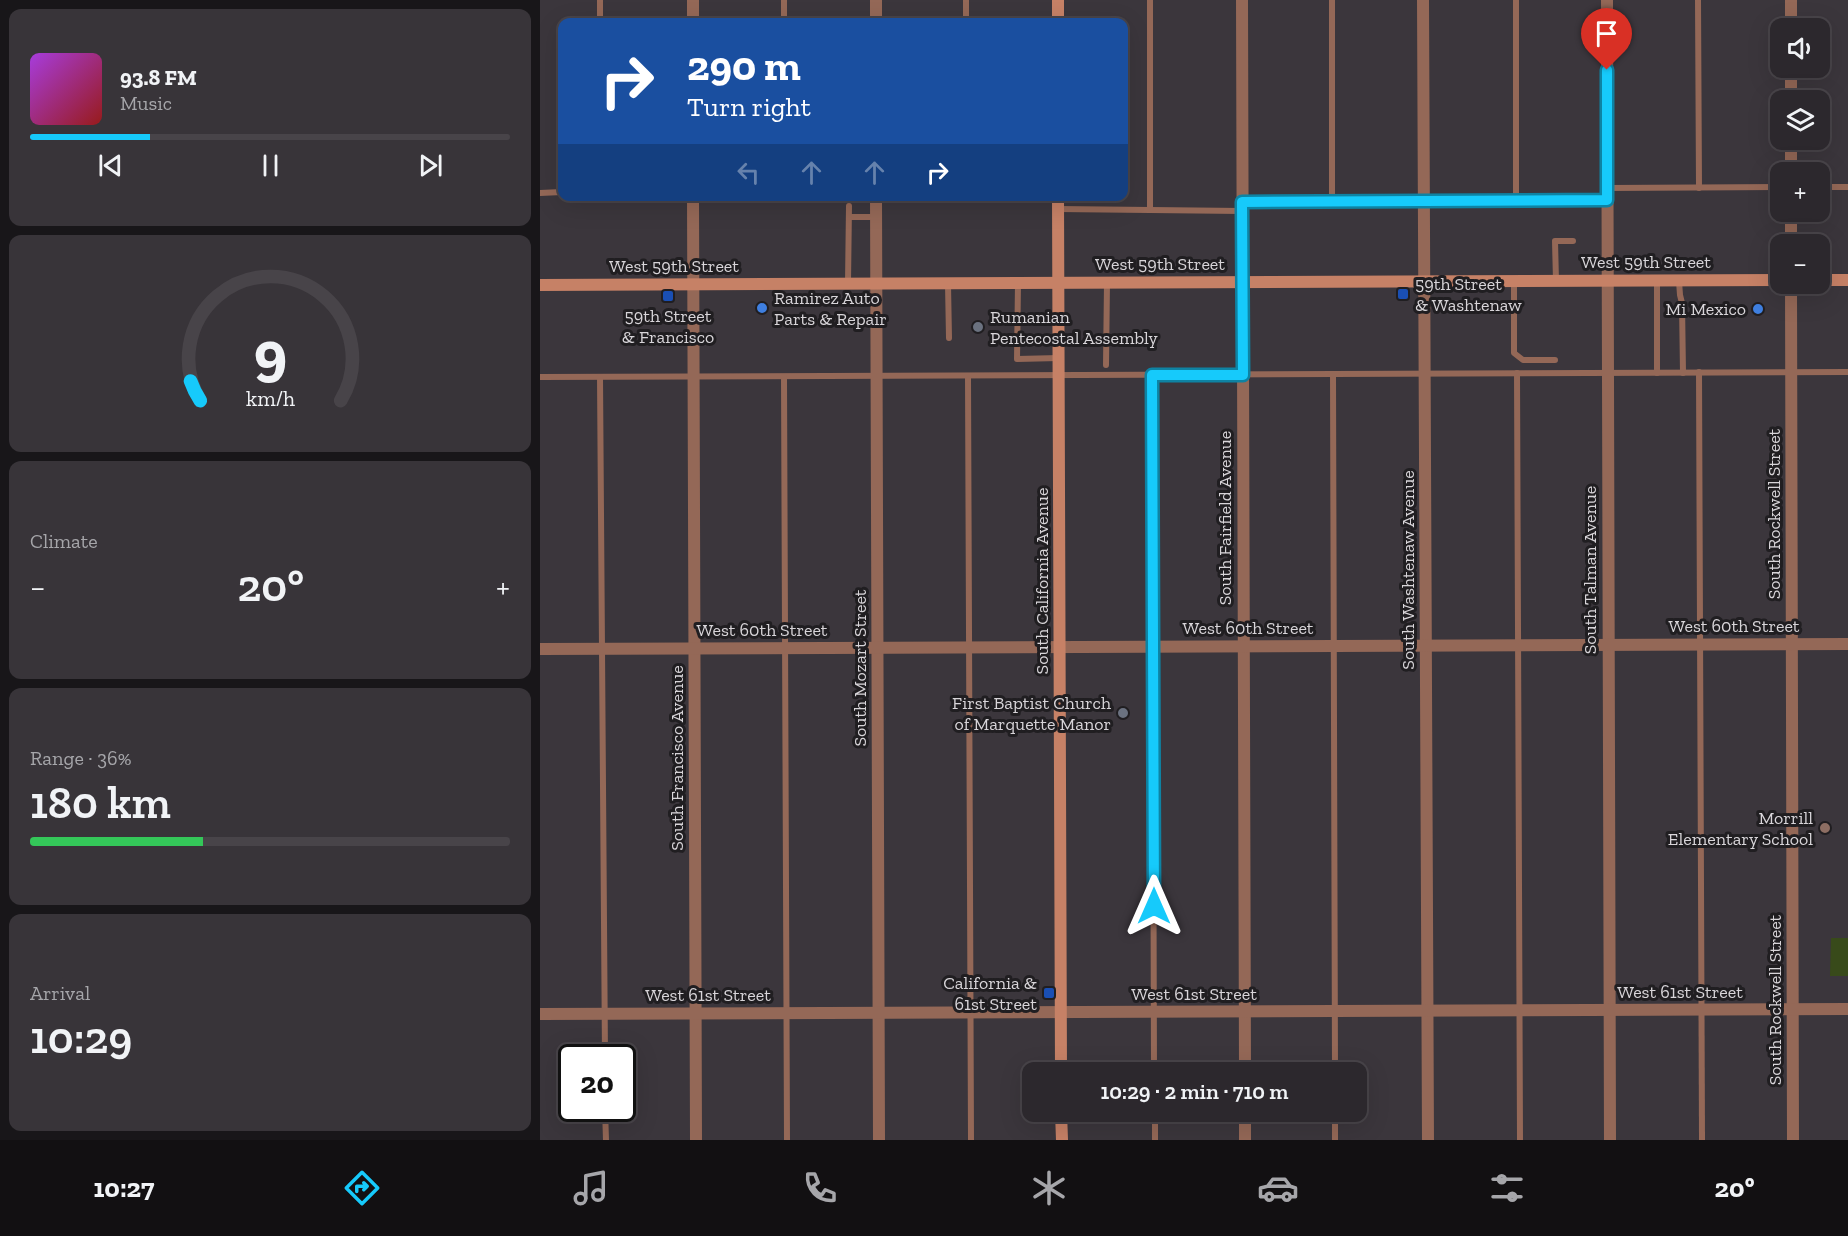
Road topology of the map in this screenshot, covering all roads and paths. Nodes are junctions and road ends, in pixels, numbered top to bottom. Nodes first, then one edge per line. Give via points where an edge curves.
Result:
1 (600, 0) edge
2 (693, 0) edge
3 (784, 0) edge
4 (876, 0) edge
5 (966, 0) edge
6 (1058, 0) edge
7 (1150, 0) edge
8 (1242, 0) edge
9 (1332, 0) edge
10 (1423, 0) edge
11 (1516, 0) edge
12 (1606, 0) edge
13 (1698, 0) edge
14 (1791, 0) edge
15 (600, 18) edge
16 (693, 18) edge
17 (784, 18) edge
18 (876, 18) edge
19 (966, 18) edge
20 (1058, 18) edge
21 (1791, 18) edge
22 (1770, 187) edge
23 (1830, 187) edge
24 (1848, 187) edge
25 (1699, 188) junction
26 (558, 192) edge
27 (540, 193) edge
28 (1607, 194) junction
29 (693, 201) edge
30 (876, 201) edge
31 (1424, 201) junction
32 (1516, 201) junction
33 (1332, 202) junction
34 (1058, 203) edge
35 (849, 206) dead end
36 (1242, 207) junction
37 (1150, 210) junction
38 (849, 217) junction
39 (876, 218) junction
40 (1573, 241) dead end
41 (1657, 280) junction
42 (1679, 280) junction
43 (1770, 280) edge
44 (1830, 280) edge
45 (1848, 280) edge
46 (1424, 281) junction
47 (1514, 281) junction
48 (1556, 281) junction
49 (1607, 281) junction
50 (1059, 282) junction
51 (1107, 282) junction
52 (1243, 282) junction
53 (848, 283) junction
54 (876, 283) junction
55 (948, 283) junction
56 (1018, 283) junction
57 (694, 284) junction
58 (540, 285) edge
59 (1791, 294) edge
60 (949, 338) dead end
61 (1059, 358) junction
62 (1523, 360) junction
63 (1555, 360) dead end
64 (1106, 365) dead end
65 (1699, 372) junction
66 (1791, 372) junction
67 (1848, 372) edge
68 (1520, 373) junction
69 (1608, 373) junction
70 (1657, 373) junction
71 (1683, 373) junction
72 (1333, 374) junction
73 (1425, 374) junction
74 (1059, 375) junction
75 (1152, 375) junction
76 (1243, 375) junction
77 (877, 376) junction
78 (968, 376) junction
79 (540, 377) edge
80 (600, 377) junction
81 (694, 377) junction
82 (784, 377) junction
83 (1700, 644) junction
84 (1792, 644) junction
85 (1848, 644) edge
86 (1426, 645) junction
87 (1518, 645) junction
88 (1609, 645) junction
89 (1153, 646) junction
90 (1244, 646) junction
91 (1334, 646) junction
92 (878, 647) junction
93 (969, 647) junction
94 (1060, 647) junction
95 (603, 648) junction
96 (695, 648) junction
97 (786, 648) junction
98 (540, 649) edge
99 (1610, 1010) junction
100 (1702, 1010) junction
101 (1793, 1010) junction
102 (1848, 1010) edge
103 (1245, 1011) junction
104 (1335, 1011) junction
105 (1427, 1011) junction
106 (1519, 1011) junction
107 (970, 1012) junction
108 (1061, 1012) junction
109 (1154, 1012) junction
110 (696, 1013) junction
111 (786, 1013) junction
112 (879, 1013) junction
113 (540, 1014) edge
114 (605, 1014) junction
115 (605, 1044) edge
116 (1061, 1062) edge
117 (1154, 1062) edge
118 (1245, 1062) edge
119 (1335, 1062) edge
120 (605, 1122) edge
121 (1061, 1122) edge
122 (1155, 1122) edge
123 (1245, 1122) edge
124 (1335, 1122) edge
125 (606, 1140) edge
126 (696, 1140) edge
127 (787, 1140) edge
128 (879, 1140) edge
129 (971, 1140) edge
130 (1062, 1140) edge
131 (1155, 1140) edge
132 (1245, 1140) edge
133 (1335, 1140) edge
134 (1428, 1140) edge
135 (1520, 1140) edge
136 (1610, 1140) edge
137 (1702, 1140) edge
138 (1793, 1140) edge

1 - 15 lane
2 - 16 street
3 - 17 lane
4 - 18 street
5 - 19 lane
6 - 20 street
7 - 37 lane
8 - 36 street, South Fairfield Avenue
9 - 33 lane
10 - 31 street, South Washtenaw Avenue
11 - 32 lane
12 - 28 street, South Talman Avenue
13 - 25 lane
14 - 21 street
22 - 25 lane
23 - 24 lane
25 - 28 lane
26 - 27 lane
28 - 32 lane
28 - 49 street, South Talman Avenue
29 - 57 street, South Francisco Avenue
30 - 39 street, South Mozart Street
31 - 32 lane
31 - 33 lane
31 - 46 street, South Washtenaw Avenue
33 - 36 lane
34 - 37 lane
34 - 50 street, South California Avenue
35 - 38 lane
36 - 37 lane
36 - 52 street, South Fairfield Avenue
38 - 39 lane
38 - 53 lane
39 - 54 street, South Mozart Street
40 - 48 lane via 1555,240
41 - 42 street, West 59th Street
41 - 49 street, West 59th Street
41 - 70 lane
42 - 43 street, West 59th Street
42 - 71 lane
44 - 45 street
46 - 47 street, West 59th Street
46 - 52 street, West 59th Street
46 - 73 street, South Washtenaw Avenue
47 - 48 street, West 59th Street
47 - 62 lane via 1514,353
48 - 49 street, West 59th Street
49 - 69 street, South Talman Avenue
50 - 51 street, West 59th Street
50 - 56 street, West 59th Street
50 - 61 street, South California Avenue
51 - 52 street, West 59th Street
51 - 64 lane
52 - 76 street, South Fairfield Avenue
53 - 54 street, West 59th Street
53 - 57 street, West 59th Street
54 - 55 street, West 59th Street
54 - 77 street, South Mozart Street
55 - 56 street, West 59th Street
55 - 60 lane
56 - 61 lane via 1017,359
57 - 58 street, West 59th Street
57 - 81 street, South Francisco Avenue
59 - 66 street, South Rockwell Street
61 - 74 street, South California Avenue
62 - 63 lane
62 - 68 lane
65 - 66 lane
65 - 71 lane
65 - 83 lane
66 - 67 lane
66 - 84 street, South Rockwell Street
68 - 69 lane
68 - 73 lane
68 - 87 lane
69 - 70 lane
69 - 88 street, South Talman Avenue
70 - 71 lane
72 - 73 lane
72 - 76 lane
72 - 91 lane
73 - 86 street, South Washtenaw Avenue
74 - 75 lane
74 - 78 lane
74 - 94 street, South California Avenue
75 - 76 lane
75 - 89 lane
76 - 90 street, South Fairfield Avenue
77 - 78 lane
77 - 82 lane
77 - 92 street, South Mozart Street
78 - 93 lane
79 - 80 lane
80 - 81 lane
80 - 95 lane
81 - 82 lane
81 - 96 street, South Francisco Avenue
82 - 97 lane
83 - 84 street, West 60th Street
83 - 88 street, West 60th Street
83 - 100 lane
84 - 85 street, West 60th Street
84 - 101 street, South Rockwell Street
86 - 87 street, West 60th Street
86 - 91 street, West 60th Street
86 - 105 street, South Washtenaw Avenue
87 - 88 street, West 60th Street
87 - 106 lane
88 - 99 street, South Talman Avenue
89 - 90 street, West 60th Street
89 - 94 street, West 60th Street
89 - 109 lane
90 - 91 street, West 60th Street
90 - 103 street, South Fairfield Avenue
91 - 104 lane
92 - 93 street, West 60th Street
92 - 97 street, West 60th Street
92 - 112 street, South Mozart Street
93 - 94 street, West 60th Street
93 - 107 lane
94 - 108 street, South California Avenue
95 - 96 street, West 60th Street
95 - 98 street, West 60th Street
95 - 114 lane
96 - 97 street, West 60th Street
96 - 110 street, South Francisco Avenue
97 - 111 lane
99 - 100 street, West 61st Street
99 - 106 street, West 61st Street
99 - 136 street, South Talman Avenue
100 - 101 street, West 61st Street
100 - 137 lane
101 - 102 street, West 61st Street
101 - 138 street, South Rockwell Street
103 - 104 street, West 61st Street
103 - 109 street, West 61st Street
103 - 118 street, South Fairfield Avenue
104 - 105 street, West 61st Street
104 - 119 lane
105 - 106 street, West 61st Street
105 - 134 street, South Washtenaw Avenue
106 - 135 lane
107 - 108 street, West 61st Street
107 - 112 street, West 61st Street
107 - 129 lane
108 - 109 street, West 61st Street
108 - 116 street, South California Avenue
109 - 117 lane
110 - 111 street, West 61st Street
110 - 114 street, West 61st Street
110 - 126 street, South Francisco Avenue
111 - 112 street, West 61st Street
111 - 127 lane
112 - 128 street, South Mozart Street
113 - 114 street, West 61st Street
114 - 115 lane
120 - 125 lane
121 - 130 street
122 - 131 lane
123 - 132 street
124 - 133 lane

